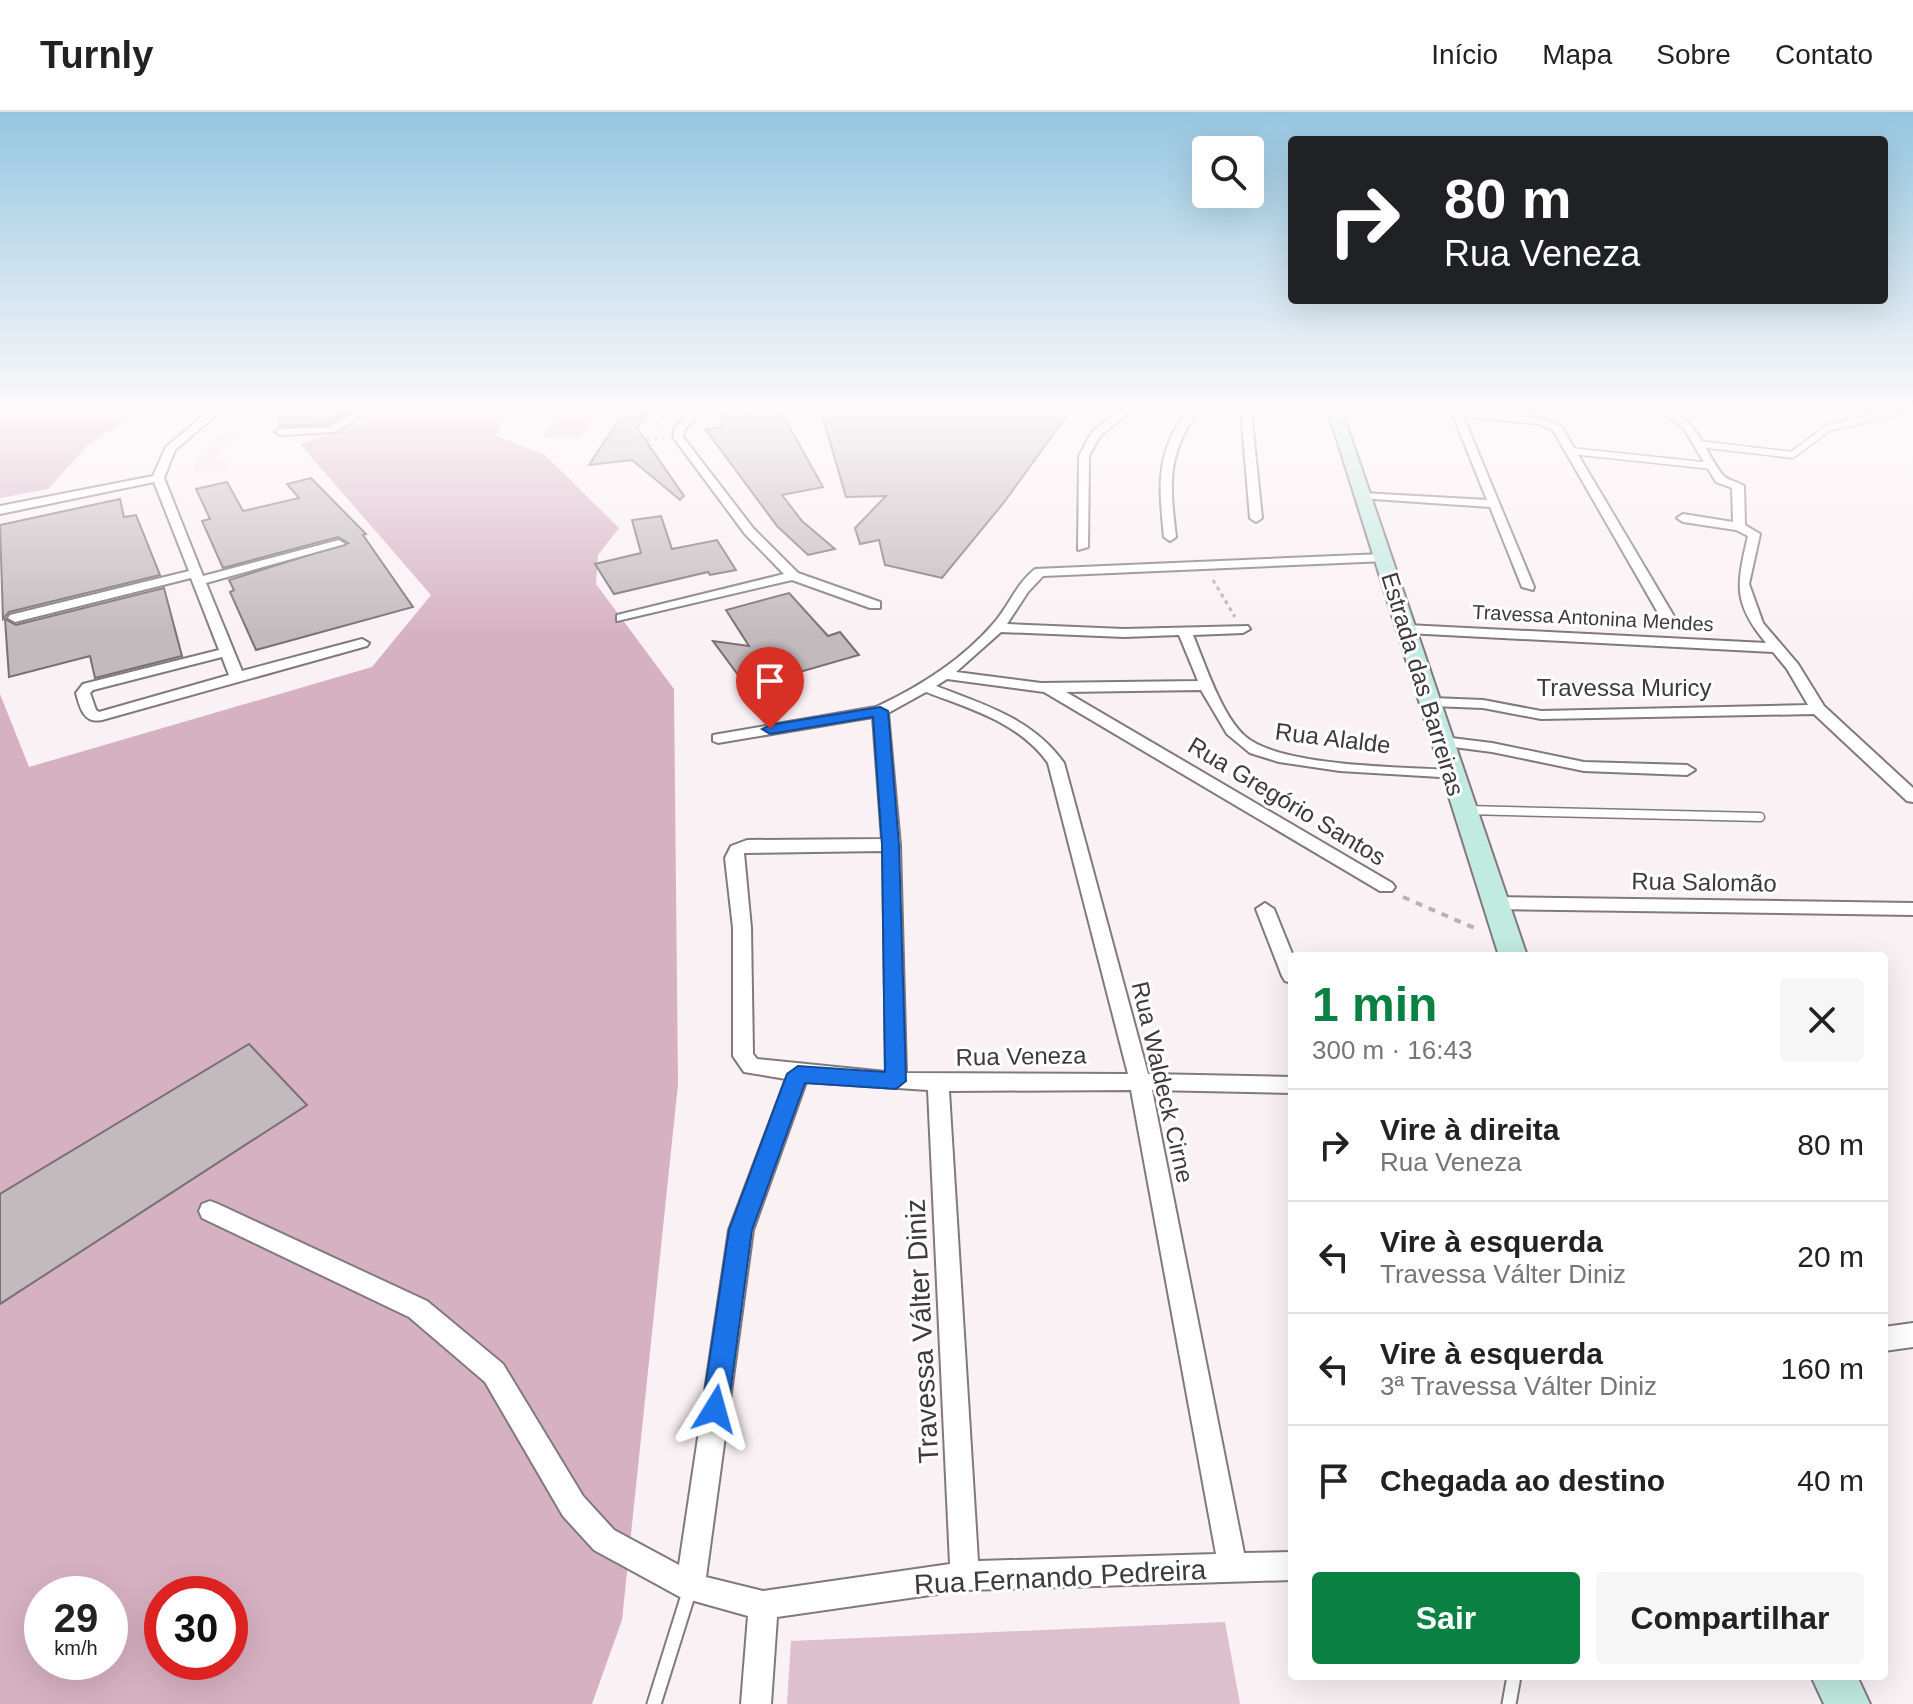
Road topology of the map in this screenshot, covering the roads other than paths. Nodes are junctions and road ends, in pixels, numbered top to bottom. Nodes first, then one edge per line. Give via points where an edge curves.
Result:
1 (122, 485) edge
2 (161, 485) edge
3 (714, 485) edge
4 (1083, 485) edge
5 (1165, 485) edge
6 (1253, 485) edge
7 (1359, 485) edge
8 (1486, 485) edge
9 (1591, 485) edge
10 (1736, 485) edge
11 (1363, 496) junction
12 (1494, 504) junction
13 (0, 510) edge
14 (1256, 518) dead end
15 (1683, 518) dead end
16 (1739, 527) junction
17 (1170, 537) dead end
18 (339, 544) dead end
19 (1082, 547) dead end
20 (1383, 558) junction
21 (793, 576) junction
22 (195, 578) junction
23 (1528, 587) dead end
24 (875, 605) dead end
25 (15, 618) dead end
26 (622, 618) dead end
27 (1668, 618) dead end
28 (998, 628) junction
29 (1243, 629) road end
30 (1407, 629) junction
31 (1185, 632) junction
32 (362, 643) dead end
33 (1777, 648) junction
34 (226, 652) junction
35 (237, 677) junction
36 (934, 680) junction
37 (1208, 685) junction
38 (1048, 688) junction
39 (1432, 702) junction
40 (1818, 709) junction
41 (880, 711) junction
42 (718, 738) dead end
43 (1443, 742) junction
44 (1687, 770) dead end
45 (1451, 775) junction
46 (1913, 797) edge
47 (1463, 810) junction
48 (1760, 817) dead end
49 (891, 845) junction
50 (1386, 887) road end
51 (1494, 903) junction
52 (1265, 909) dead end
53 (1913, 909) edge
54 (1510, 948) edge
55 (1288, 966) edge
56 (798, 1074) junction
57 (896, 1081) junction
58 (1140, 1081) junction
59 (938, 1083) junction
60 (1288, 1085) edge
61 (210, 1211) dead end
62 (1913, 1335) edge
63 (1888, 1338) edge
64 (1288, 1566) edge
65 (1233, 1568) junction
66 (965, 1576) junction
67 (690, 1587) junction
68 (763, 1605) junction
69 (1513, 1680) edge
70 (1835, 1680) edge
71 (654, 1704) edge
72 (756, 1704) edge
73 (1509, 1704) edge
74 (1848, 1704) edge

1 - 13 street
2 - 22 street
3 - 21 street
4 - 19 street
5 - 17 street
6 - 14 street
7 - 11 main road, Estrada das Barreiras
8 - 12 street
9 - 27 street
10 - 16 street
11 - 12 street
11 - 20 main road, Estrada das Barreiras
12 - 23 street
15 - 16 street
16 - 33 street via 1752,531 1755,538 1743,584 1757,624
18 - 22 street
20 - 28 street via 1051,569 1028,581
20 - 30 main road, Estrada das Barreiras
21 - 24 street
21 - 26 street
22 - 25 street
22 - 34 street
28 - 31 street
28 - 36 street
29 - 31 street
30 - 33 street, Travessa Antonina Mendes
30 - 39 main road, Estrada das Barreiras
31 - 37 street, Rua Alalde
32 - 35 street
33 - 40 street
34 - 35 street
34 - 35 street via 88,687 83,693 89,712 97,717
36 - 38 street
36 - 41 street
36 - 58 street, Rua Waldeck Cirne via 1031,734 1056,763
37 - 38 street
37 - 45 street, Rua Alalde via 1237,738 1267,756
38 - 50 street, Rua Gregório Santos
39 - 40 street, Travessa Muricy via 1483,704 1541,715
39 - 43 main road, Estrada das Barreiras
40 - 46 street
41 - 42 street
41 - 49 street
43 - 44 street via 1494,745 1582,766
43 - 45 main road, Estrada das Barreiras
45 - 47 main road, Estrada das Barreiras
47 - 48 lane
47 - 51 main road, Estrada das Barreiras
49 - 56 street, Rua Veneza via 737,850 743,1056 751,1066
49 - 57 street
51 - 53 street, Rua Salomão
51 - 54 main road, Estrada das Barreiras
52 - 55 street
56 - 57 street, Rua Veneza
56 - 67 street via 741,1230
57 - 59 street, Rua Veneza
58 - 59 street, Rua Veneza
58 - 60 street, Rua Veneza
58 - 65 street, Rua Waldeck Cirne
59 - 66 street, Travessa Válter Diniz
61 - 67 street, Rua Fernando Pedreira via 418,1309 494,1373 573,1506 604,1540
62 - 63 street
64 - 65 street, Rua Fernando Pedreira
65 - 66 street, Rua Fernando Pedreira
66 - 68 street, Rua Fernando Pedreira
67 - 68 street, Rua Fernando Pedreira
67 - 71 lane
68 - 72 street
69 - 73 lane
70 - 74 main road

